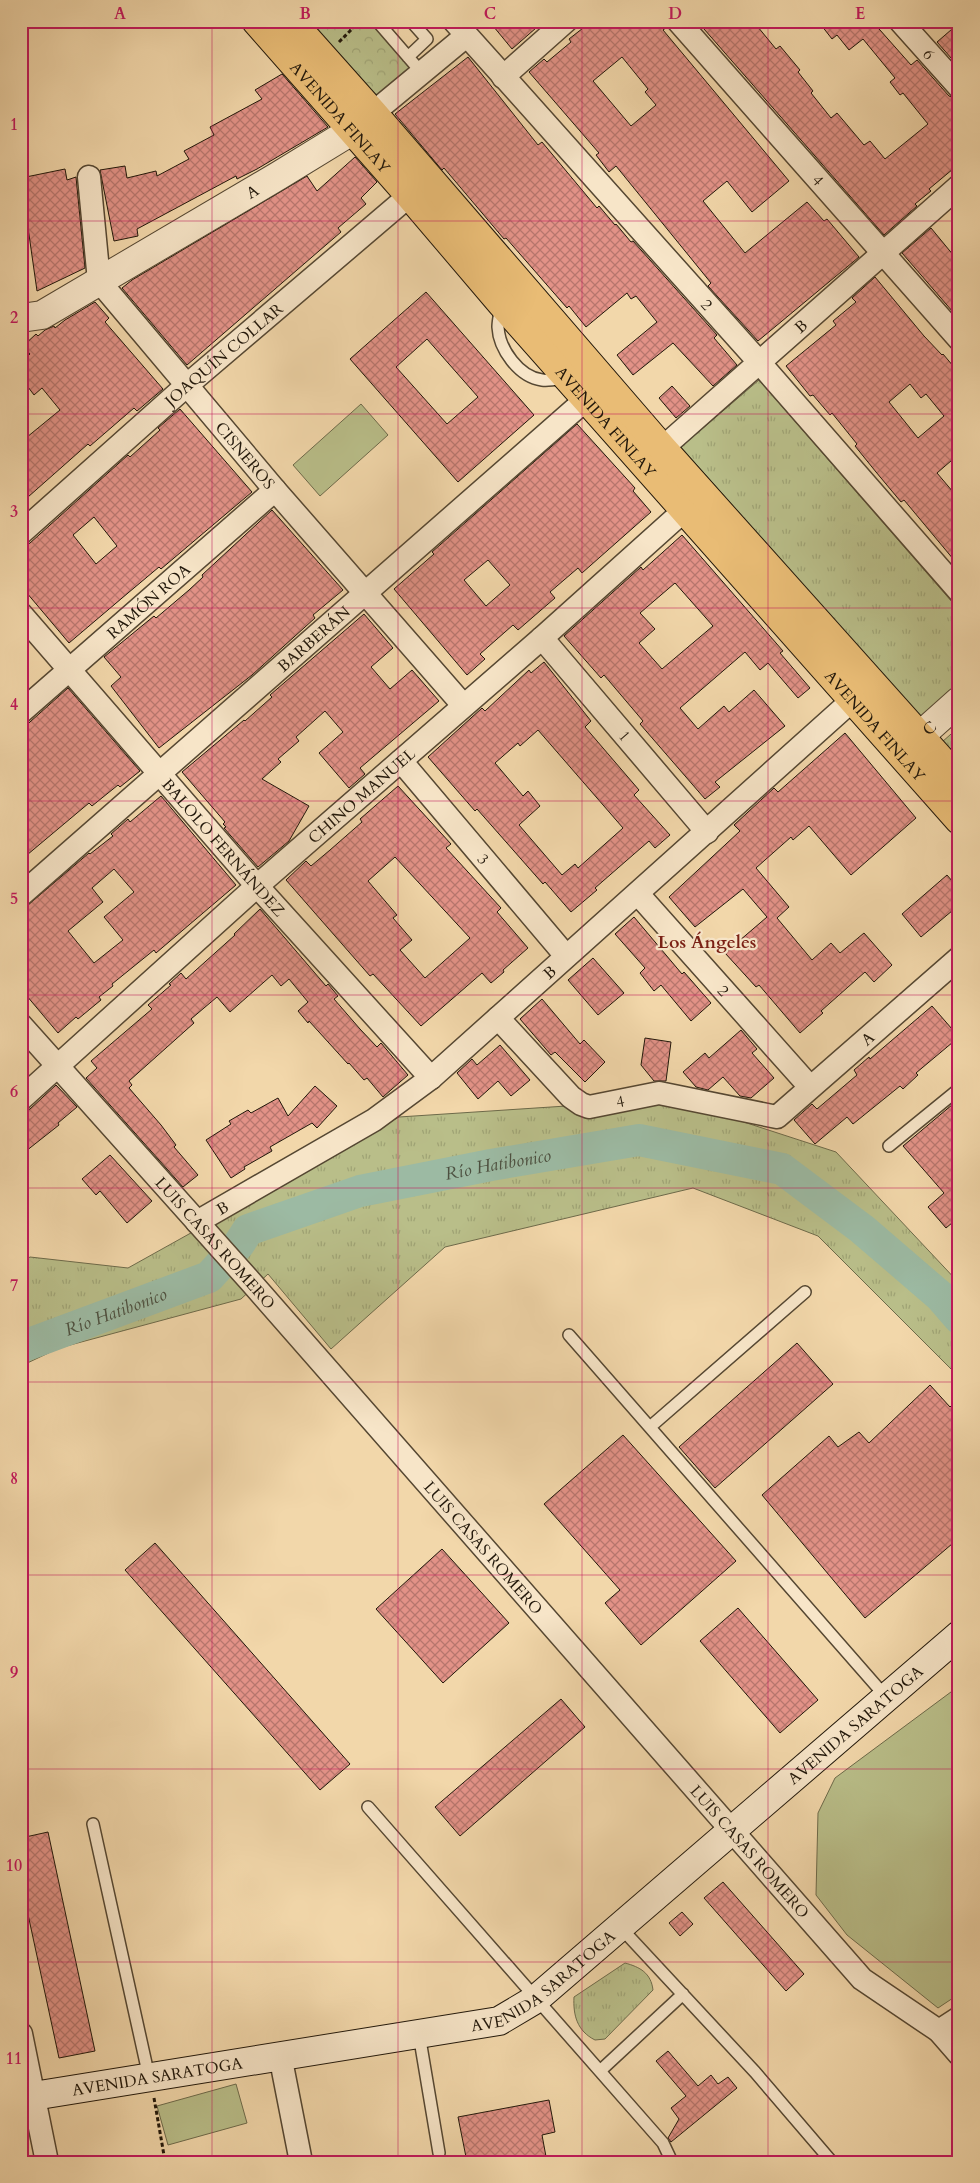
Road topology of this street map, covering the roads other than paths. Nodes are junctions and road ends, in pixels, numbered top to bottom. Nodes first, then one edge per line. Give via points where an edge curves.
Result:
1 (256, 21) edge
2 (291, 21) edge
3 (377, 21) edge
4 (411, 21) edge
5 (566, 21) edge
6 (678, 21) edge
7 (900, 21) edge
8 (461, 26) edge
9 (415, 65) junction
10 (503, 77) junction
11 (959, 87) edge
12 (373, 113) junction
13 (351, 130) junction
14 (89, 177) dead end
15 (959, 186) edge
16 (420, 187) junction
17 (883, 253) junction
18 (99, 281) junction
19 (28, 320) edge
20 (959, 340) edge
21 (759, 362) junction
22 (186, 386) junction
23 (596, 391) junction
24 (653, 456) junction
25 (275, 490) junction
26 (694, 502) junction
27 (21, 533) edge
28 (959, 591) edge
29 (366, 594) junction
30 (21, 614) edge
31 (542, 638) junction
32 (70, 670) junction
33 (872, 682) junction
34 (852, 701) junction
35 (959, 701) edge
36 (463, 705) junction
37 (21, 712) edge
38 (910, 745) junction
39 (401, 761) junction
40 (161, 774) junction
41 (959, 780) edge
42 (959, 820) edge
43 (707, 832) junction
44 (257, 886) junction
45 (638, 894) junction
46 (21, 895) edge
47 (566, 956) junction
48 (959, 958) edge
49 (498, 1018) junction
50 (21, 1025) edge
51 (58, 1066) junction
52 (430, 1078) junction
53 (810, 1087) junction
54 (959, 1089) edge
55 (21, 1098) edge
56 (776, 1117) joint
57 (889, 1146) dead end
58 (196, 1222) junction
59 (805, 1292) dead end
60 (569, 1335) dead end
61 (650, 1427) junction
62 (959, 1635) edge
63 (886, 1698) junction
64 (368, 1807) dead end
65 (93, 1824) dead end
66 (732, 1829) junction
67 (621, 1928) junction
68 (683, 1994) junction
69 (536, 1999) junction
70 (959, 2018) edge
71 (939, 2031) junction
72 (418, 2033) junction
73 (21, 2034) edge
74 (959, 2054) edge
75 (280, 2055) junction
76 (600, 2071) junction
77 (151, 2085) junction
78 (28, 2097) edge
79 (439, 2153) dead end
80 (825, 2157) edge
81 (47, 2162) edge
82 (301, 2162) edge
83 (672, 2162) edge
84 (832, 2162) edge

1 - 13 main road, AVENIDA FINLAY
2 - 12 main road, AVENIDA FINLAY
3 - 9 lane
4 - 9 lane via 427,39
5 - 10 street
6 - 17 street, 4
7 - 11 street, 6
8 - 9 street, A
8 - 10 street, 2
9 - 12 street, A
10 - 21 street, 2
12 - 13 main road, A
12 - 16 main road, AVENIDA FINLAY
13 - 16 main road, AVENIDA FINLAY
13 - 18 main road, A
14 - 18 street
15 - 17 street, B
16 - 22 street, JOAQUÍN COLLAR
16 - 23 main road, AVENIDA FINLAY
16 - 23 main road, AVENIDA FINLAY via 501,303 567,378
17 - 20 street, 4
17 - 21 street, B
18 - 19 main road, A
18 - 22 street, CISNEROS
21 - 24 street, B
21 - 28 street, 2
22 - 25 street, CISNEROS
22 - 27 street, JOAQUÍN COLLAR
23 - 24 main road, AVENIDA FINLAY
23 - 29 street, BARBERÁN
24 - 26 main road, AVENIDA FINLAY
25 - 29 street, CISNEROS
25 - 32 street, RAMÓN ROA
26 - 31 street, CHINO MANUEL
26 - 33 main road, AVENIDA FINLAY
26 - 34 main road, AVENIDA FINLAY
29 - 36 street, CISNEROS
29 - 40 street, BARBERÁN
30 - 32 street, BALOLO FERNÁNDEZ
31 - 36 street, CHINO MANUEL
31 - 43 street, 1
32 - 37 street, RAMÓN ROA
32 - 40 street, BALOLO FERNÁNDEZ
33 - 34 street, B
33 - 38 main road, AVENIDA FINLAY
34 - 38 main road, AVENIDA FINLAY
34 - 43 street, B
35 - 38 main road, C
36 - 39 street, CHINO MANUEL
38 - 41 main road, AVENIDA FINLAY
38 - 42 main road, AVENIDA FINLAY
39 - 44 street, CHINO MANUEL
39 - 47 street, 3
40 - 44 street, BALOLO FERNÁNDEZ
40 - 46 street, BARBERÁN
43 - 45 street, B
44 - 51 street, CHINO MANUEL
44 - 52 street, BALOLO FERNÁNDEZ
45 - 47 street, B
45 - 53 street, 2
47 - 49 street, B
48 - 53 street, A
49 - 52 street, B
49 - 56 street, 4 via 571,1098 581,1104 588,1106 659,1093
50 - 51 street, LUIS CASAS ROMERO
51 - 55 street, CHINO MANUEL
51 - 58 street, LUIS CASAS ROMERO
52 - 58 street, B via 374,1120
53 - 56 street, A
54 - 57 lane
58 - 66 street, LUIS CASAS ROMERO
59 - 61 lane
60 - 61 lane
61 - 63 lane
62 - 63 main road, AVENIDA SARATOGA
63 - 66 main road, AVENIDA SARATOGA
64 - 69 lane
65 - 77 lane
66 - 67 main road, AVENIDA SARATOGA
66 - 71 street, LUIS CASAS ROMERO via 862,1979
67 - 68 lane
67 - 69 main road, AVENIDA SARATOGA
68 - 76 lane
68 - 80 lane via 756,2072
69 - 72 main road, AVENIDA SARATOGA via 499,2021
69 - 76 lane
70 - 71 street
71 - 74 street, LUIS CASAS ROMERO
72 - 75 main road, AVENIDA SARATOGA
72 - 79 lane
73 - 78 street
75 - 77 main road, AVENIDA SARATOGA
75 - 82 street
76 - 83 lane via 663,2143
77 - 78 main road, AVENIDA SARATOGA
78 - 81 street
80 - 84 lane

